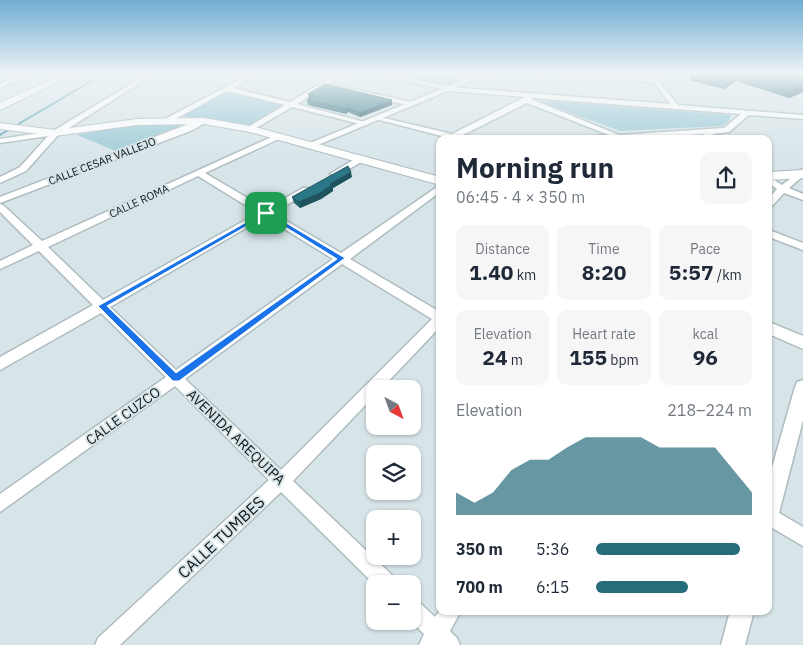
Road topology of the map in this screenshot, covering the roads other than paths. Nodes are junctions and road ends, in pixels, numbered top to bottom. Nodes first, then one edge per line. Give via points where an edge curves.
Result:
1 (103, 103) edge
2 (199, 103) edge
3 (283, 103) edge
4 (293, 103) edge
5 (407, 103) edge
6 (519, 103) edge
7 (541, 103) edge
8 (612, 103) edge
9 (673, 103) edge
10 (411, 104) joint
11 (290, 105) junction
12 (676, 107) junction
13 (747, 113) junction
14 (803, 117) edge
15 (376, 118) junction
16 (166, 120) junction
17 (204, 121) junction
18 (364, 123) junction
19 (0, 126) edge
20 (17, 129) junction
21 (251, 129) junction
22 (705, 132) junction
23 (53, 133) junction
24 (450, 135) edge
25 (456, 135) edge
26 (614, 135) edge
27 (653, 135) edge
28 (709, 135) edge
29 (278, 136) junction
30 (0, 140) edge
31 (310, 145) junction
32 (360, 159) junction
33 (772, 170) edge
34 (802, 172) edge
35 (200, 173) junction
36 (772, 177) edge
37 (0, 180) edge
38 (436, 180) edge
39 (772, 181) edge
40 (782, 189) junction
41 (436, 191) edge
42 (803, 197) edge
43 (0, 200) edge
44 (772, 201) edge
45 (0, 207) edge
46 (266, 213) junction
47 (772, 234) edge
48 (41, 246) junction
49 (803, 247) edge
50 (342, 258) junction
51 (0, 265) edge
52 (102, 306) junction
53 (436, 316) edge
54 (436, 322) edge
55 (772, 329) edge
56 (803, 343) edge
57 (0, 364) edge
58 (176, 378) junction
59 (803, 387) edge
60 (281, 481) junction
61 (0, 504) edge
62 (772, 504) edge
63 (772, 517) edge
64 (803, 537) edge
65 (378, 575) edge
66 (449, 615) edge
67 (741, 615) edge
68 (421, 619) edge
69 (439, 641) edge
70 (105, 645) edge
71 (733, 645) edge

1 - 23 street
2 - 16 street
3 - 11 street
4 - 11 street
5 - 10 street
6 - 25 street
7 - 26 street
8 - 12 street
9 - 12 street
10 - 15 street
11 - 18 street
11 - 21 street
12 - 13 street
13 - 14 street
13 - 22 street via 726,130
15 - 18 street
15 - 24 street
16 - 17 main road
16 - 23 main road
17 - 21 main road
17 - 43 street, CALLE CESAR VALLEJO
18 - 31 street
19 - 20 main road
20 - 23 main road
20 - 30 street
21 - 29 main road
22 - 27 street
22 - 28 street
23 - 30 street
23 - 37 street via 23,169
29 - 31 main road
29 - 35 street, CALLE ROMA
31 - 32 main road
32 - 38 main road
32 - 46 street
33 - 34 main road
34 - 36 main road
34 - 40 street
35 - 46 street
35 - 48 street, CALLE ROMA
39 - 40 street
40 - 42 street
40 - 44 street
41 - 50 street, CALLE CUZCO
45 - 48 street, AVENIDA AREQUIPA
46 - 50 street
46 - 52 street
47 - 49 street
48 - 51 street, CALLE ROMA
48 - 52 street, AVENIDA AREQUIPA
50 - 53 street
50 - 58 street, CALLE CUZCO
52 - 57 street
52 - 58 street, AVENIDA AREQUIPA
54 - 60 street, CALLE TUMBES
55 - 56 street
58 - 60 street, AVENIDA AREQUIPA
58 - 61 street, CALLE CUZCO
59 - 62 street
60 - 65 street, AVENIDA AREQUIPA
60 - 70 street, CALLE TUMBES
63 - 64 street
66 - 69 street
67 - 71 street
68 - 69 street

